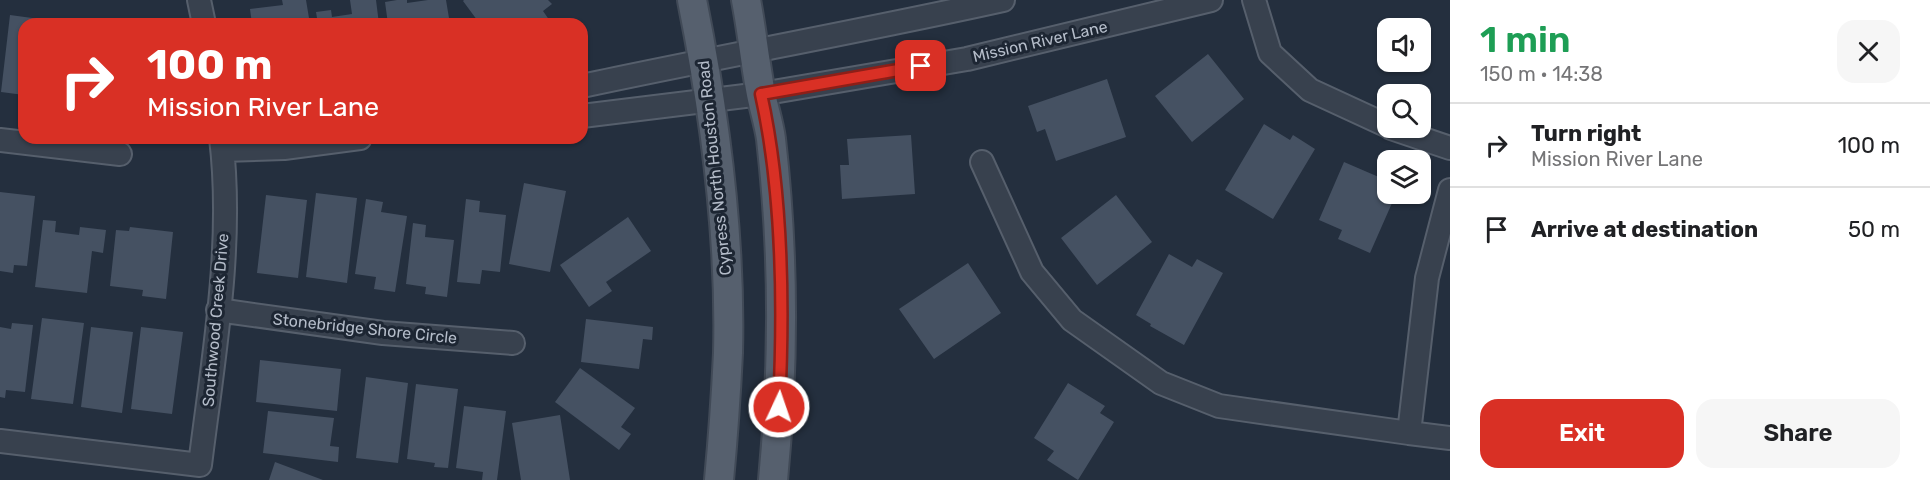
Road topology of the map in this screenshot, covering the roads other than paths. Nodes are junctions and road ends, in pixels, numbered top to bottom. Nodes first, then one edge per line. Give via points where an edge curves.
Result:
1 (200, 0) edge
2 (692, 0) edge
3 (746, 0) edge
4 (1003, 0) edge
5 (1211, 0) edge
6 (1254, 0) edge
7 (203, 18) edge
8 (755, 51) junction
9 (704, 60) junction
10 (588, 85) edge
11 (761, 94) junction
12 (710, 100) junction
13 (588, 115) edge
14 (1377, 121) edge
15 (1421, 138) edge
16 (0, 140) edge
17 (18, 142) edge
18 (34, 144) edge
19 (222, 144) edge
20 (314, 144) edge
21 (1450, 148) edge
22 (120, 154) dead end
23 (982, 162) dead end
24 (1450, 190) edge
25 (218, 310) junction
26 (513, 342) dead end
27 (1409, 434) junction
28 (1450, 438) edge
29 (0, 441) edge
30 (719, 480) edge
31 (773, 480) edge

1 - 7 street
2 - 9 main road, Cypress North Houston Road
3 - 8 main road
4 - 8 street
5 - 11 street, Mission River Lane via 967,58
6 - 14 street via 1270,53 1310,90
8 - 9 street
8 - 11 main road
9 - 10 street
9 - 12 main road, Cypress North Houston Road
11 - 12 street, Mission River Lane
11 - 31 main road via 771,137 780,272 782,352
12 - 13 street, Mission River Lane
12 - 30 main road, Cypress North Houston Road via 724,232 728,351
15 - 21 street
16 - 17 street
18 - 22 street
19 - 20 street via 284,148
19 - 25 street, Southwood Creek Drive via 224,261
23 - 27 street via 1032,272 1072,320 1161,383 1219,406
24 - 27 street via 1427,278
25 - 26 street, Stonebridge Shore Circle via 383,333
25 - 29 street, Southwood Creek Drive via 200,465
27 - 28 street

